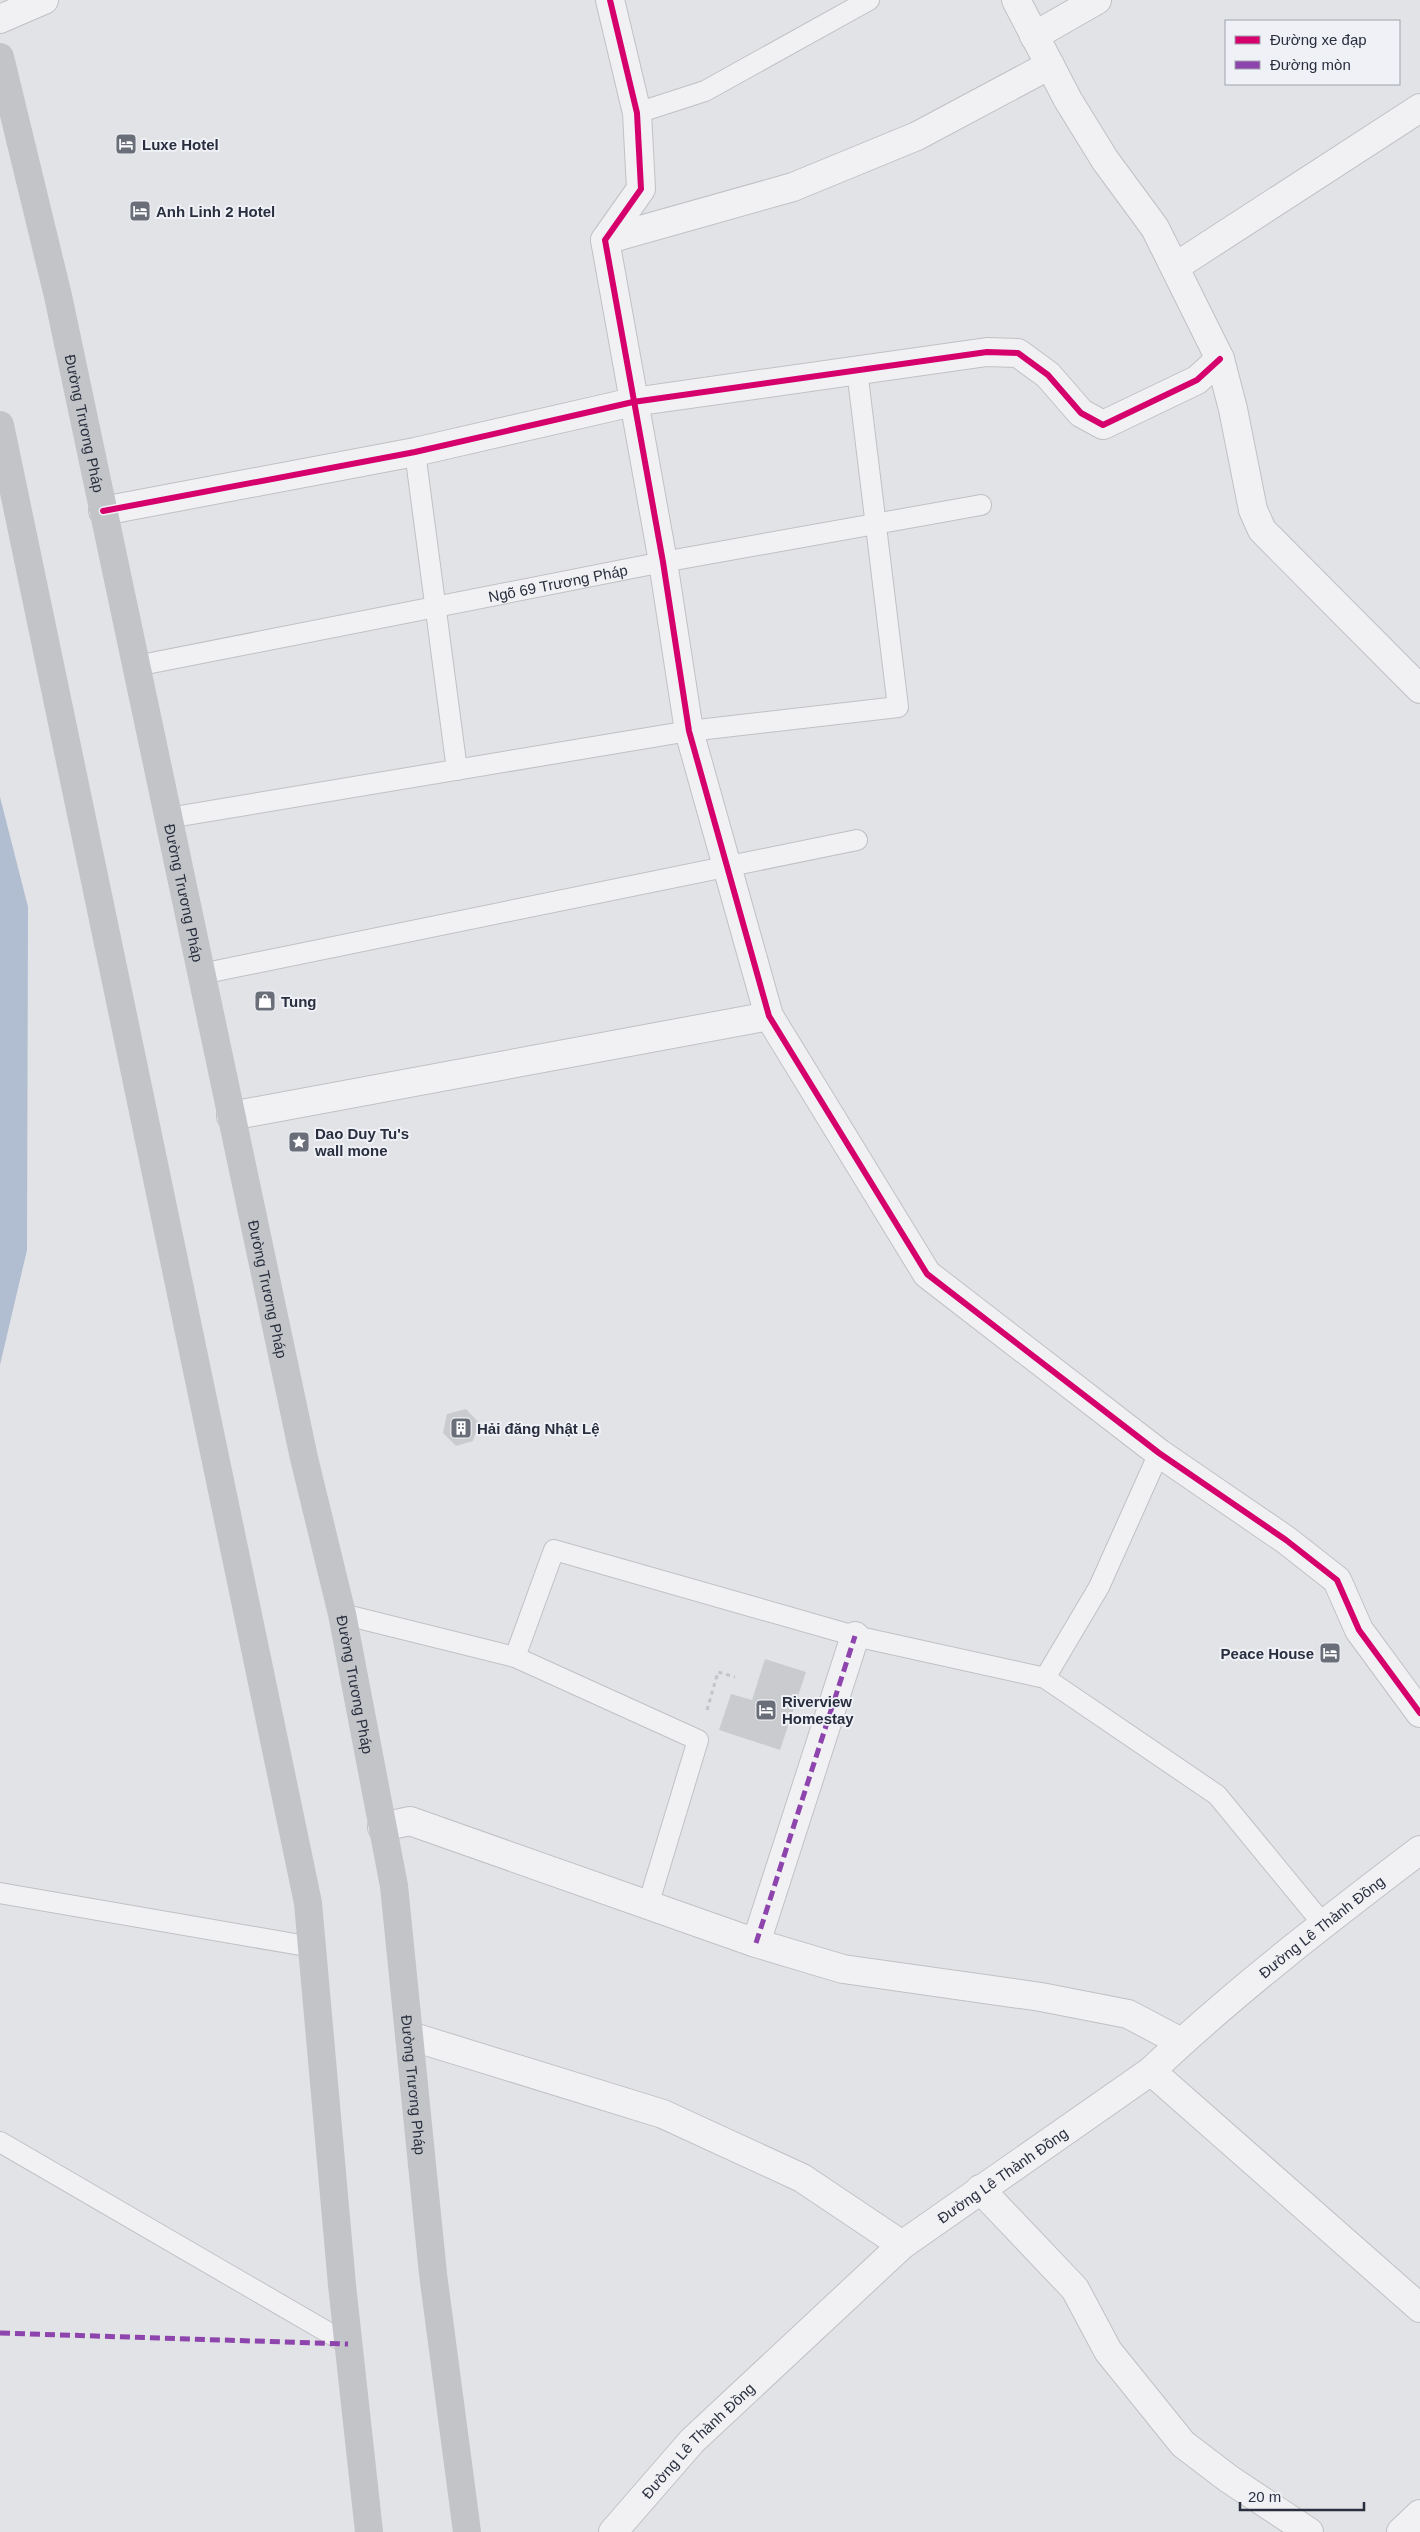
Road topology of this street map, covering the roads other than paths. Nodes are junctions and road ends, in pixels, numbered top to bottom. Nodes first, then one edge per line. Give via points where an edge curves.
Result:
1 (44, 0) edge
2 (610, 0) edge
3 (869, 0) edge
4 (1016, 0) edge
5 (1097, 0) edge
6 (0, 19) edge
7 (1034, 36) junction
8 (0, 57) edge
9 (1050, 65) junction
10 (1420, 108) edge
11 (637, 113) junction
12 (605, 240) junction
13 (1175, 267) junction
14 (1220, 358) junction
15 (857, 370) junction
16 (633, 402) junction
17 (0, 424) edge
18 (415, 452) junction
19 (982, 505) dead end
20 (103, 511) junction
21 (875, 524) junction
22 (663, 562) junction
23 (437, 608) junction
24 (136, 666) junction
25 (1420, 689) edge
26 (689, 731) junction
27 (457, 770) junction
28 (168, 818) junction
29 (857, 840) dead end
30 (727, 867) junction
31 (201, 974) junction
32 (769, 1016) junction
33 (231, 1116) junction
34 (1159, 1453) junction
35 (342, 1614) junction
36 (855, 1636) junction
37 (515, 1657) junction
38 (1045, 1678) junction
39 (1420, 1713) edge
40 (382, 1828) junction
41 (1420, 1850) edge
42 (0, 1893) edge
43 (648, 1905) junction
44 (1323, 1924) junction
45 (756, 1943) junction
46 (312, 1948) junction
47 (410, 2036) junction
48 (1181, 2042) junction
49 (1151, 2071) junction
50 (0, 2142) edge
51 (980, 2189) junction
52 (902, 2245) junction
53 (1420, 2308) edge
54 (348, 2344) junction
55 (1420, 2514) edge
56 (369, 2532) edge
57 (467, 2532) edge
58 (613, 2532) edge
59 (1309, 2532) edge
60 (1401, 2532) edge

1 - 6 street
2 - 11 street
3 - 11 lane via 705,91
4 - 7 street
5 - 7 street
7 - 9 street
8 - 20 main road, Đường Trương Pháp via 58,296
9 - 12 street via 917,136 793,187
9 - 13 street via 1106,160 1155,228
10 - 13 street
11 - 12 street via 641,189
12 - 16 street
13 - 14 street
14 - 15 street via 1198,380 1103,425 1081,413 1048,375 1018,354 987,352
14 - 25 street via 1234,409 1253,510 1262,530
15 - 16 street
15 - 21 lane
16 - 18 street
16 - 22 street
17 - 46 main road via 308,1903
18 - 20 street
18 - 23 lane
19 - 21 lane, Ngõ 69 Trương Pháp
20 - 24 main road, Đường Trương Pháp
21 - 22 lane, Ngõ 69 Trương Pháp
21 - 26 lane via 898,707
22 - 23 lane, Ngõ 69 Trương Pháp
22 - 26 street
23 - 24 lane, Ngõ 69 Trương Pháp
23 - 27 lane
24 - 28 main road, Đường Trương Pháp
26 - 27 lane
26 - 30 street
27 - 28 lane
28 - 31 main road, Đường Trương Pháp
29 - 30 lane
30 - 31 lane
30 - 32 street
31 - 33 main road, Đường Trương Pháp
32 - 33 street
32 - 34 street via 928,1274
33 - 35 main road, Đường Trương Pháp via 304,1458
34 - 38 lane via 1099,1586
34 - 39 street via 1286,1540 1337,1580 1358,1630
35 - 37 lane
35 - 40 main road, Đường Trương Pháp
36 - 37 lane via 554,1550
36 - 38 lane
36 - 45 street
37 - 43 lane via 698,1740
38 - 44 lane via 1217,1795
40 - 43 street via 410,1821
40 - 47 main road, Đường Trương Pháp via 394,1886
41 - 44 street, Đường Lê Thành Đồng
42 - 46 lane
43 - 45 street
44 - 48 street, Đường Lê Thành Đồng
45 - 48 street via 842,1969 1041,1997 1128,2014
46 - 54 main road
47 - 52 street via 664,2114 802,2178
47 - 57 main road, Đường Trương Pháp via 433,2274
48 - 49 street, Đường Lê Thành Đồng
49 - 51 street, Đường Lê Thành Đồng
49 - 53 street
50 - 54 lane
51 - 52 street, Đường Lê Thành Đồng
51 - 59 street via 1075,2289 1108,2351 1183,2444
52 - 58 street, Đường Lê Thành Đồng via 692,2441
54 - 56 main road
55 - 60 street

